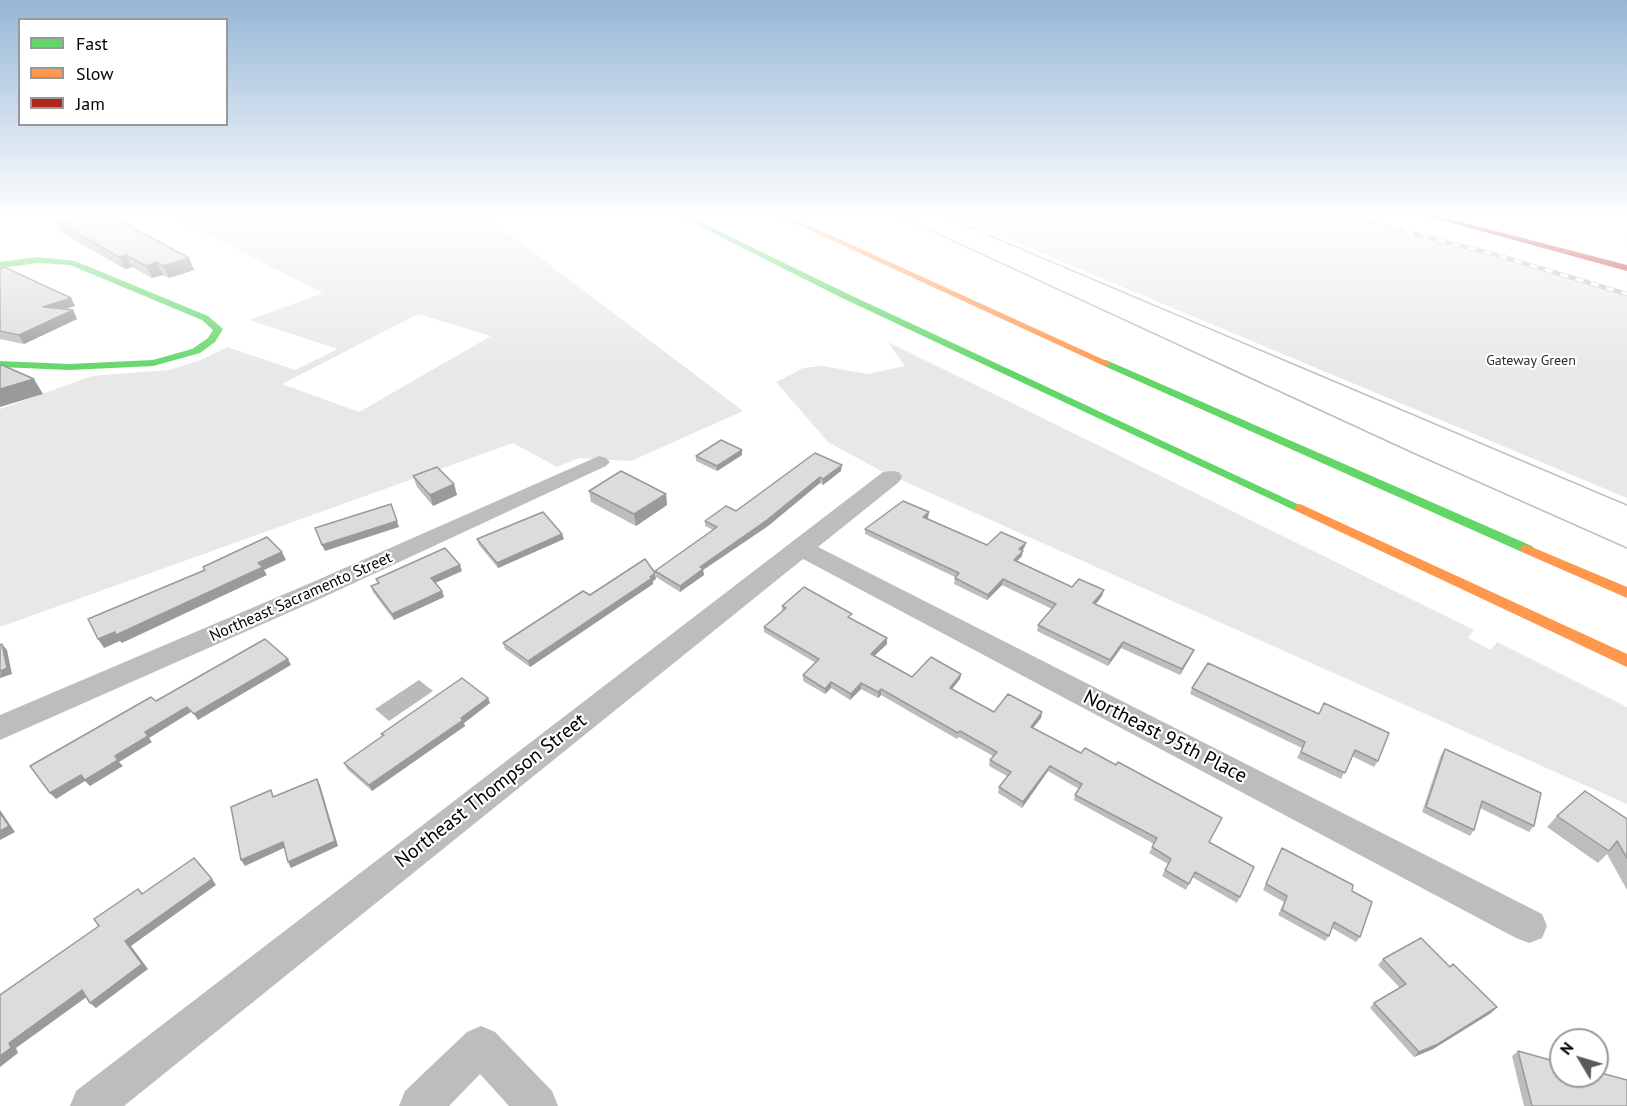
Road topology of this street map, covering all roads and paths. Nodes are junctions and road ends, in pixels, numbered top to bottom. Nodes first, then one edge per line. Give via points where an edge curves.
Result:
1 (85, 268) edge
2 (788, 268) edge
3 (896, 268) edge
4 (0, 364) edge
5 (599, 462) dead end
6 (891, 477) dead end
7 (801, 548) junction
8 (1627, 593) edge
9 (1627, 661) edge
10 (0, 728) edge
11 (1529, 926) dead end
12 (91, 1106) edge
13 (420, 1106) edge
14 (537, 1106) edge

1 - 4 main road via 205,318 218,329 212,340 196,351 146,364
2 - 9 main road
3 - 8 main road via 1204,408
5 - 10 street, Northeast Sacramento Street
6 - 7 street, Northeast Thompson Street
7 - 11 street, Northeast 95th Place
7 - 12 street, Northeast Thompson Street
13 - 14 street via 482,1046

